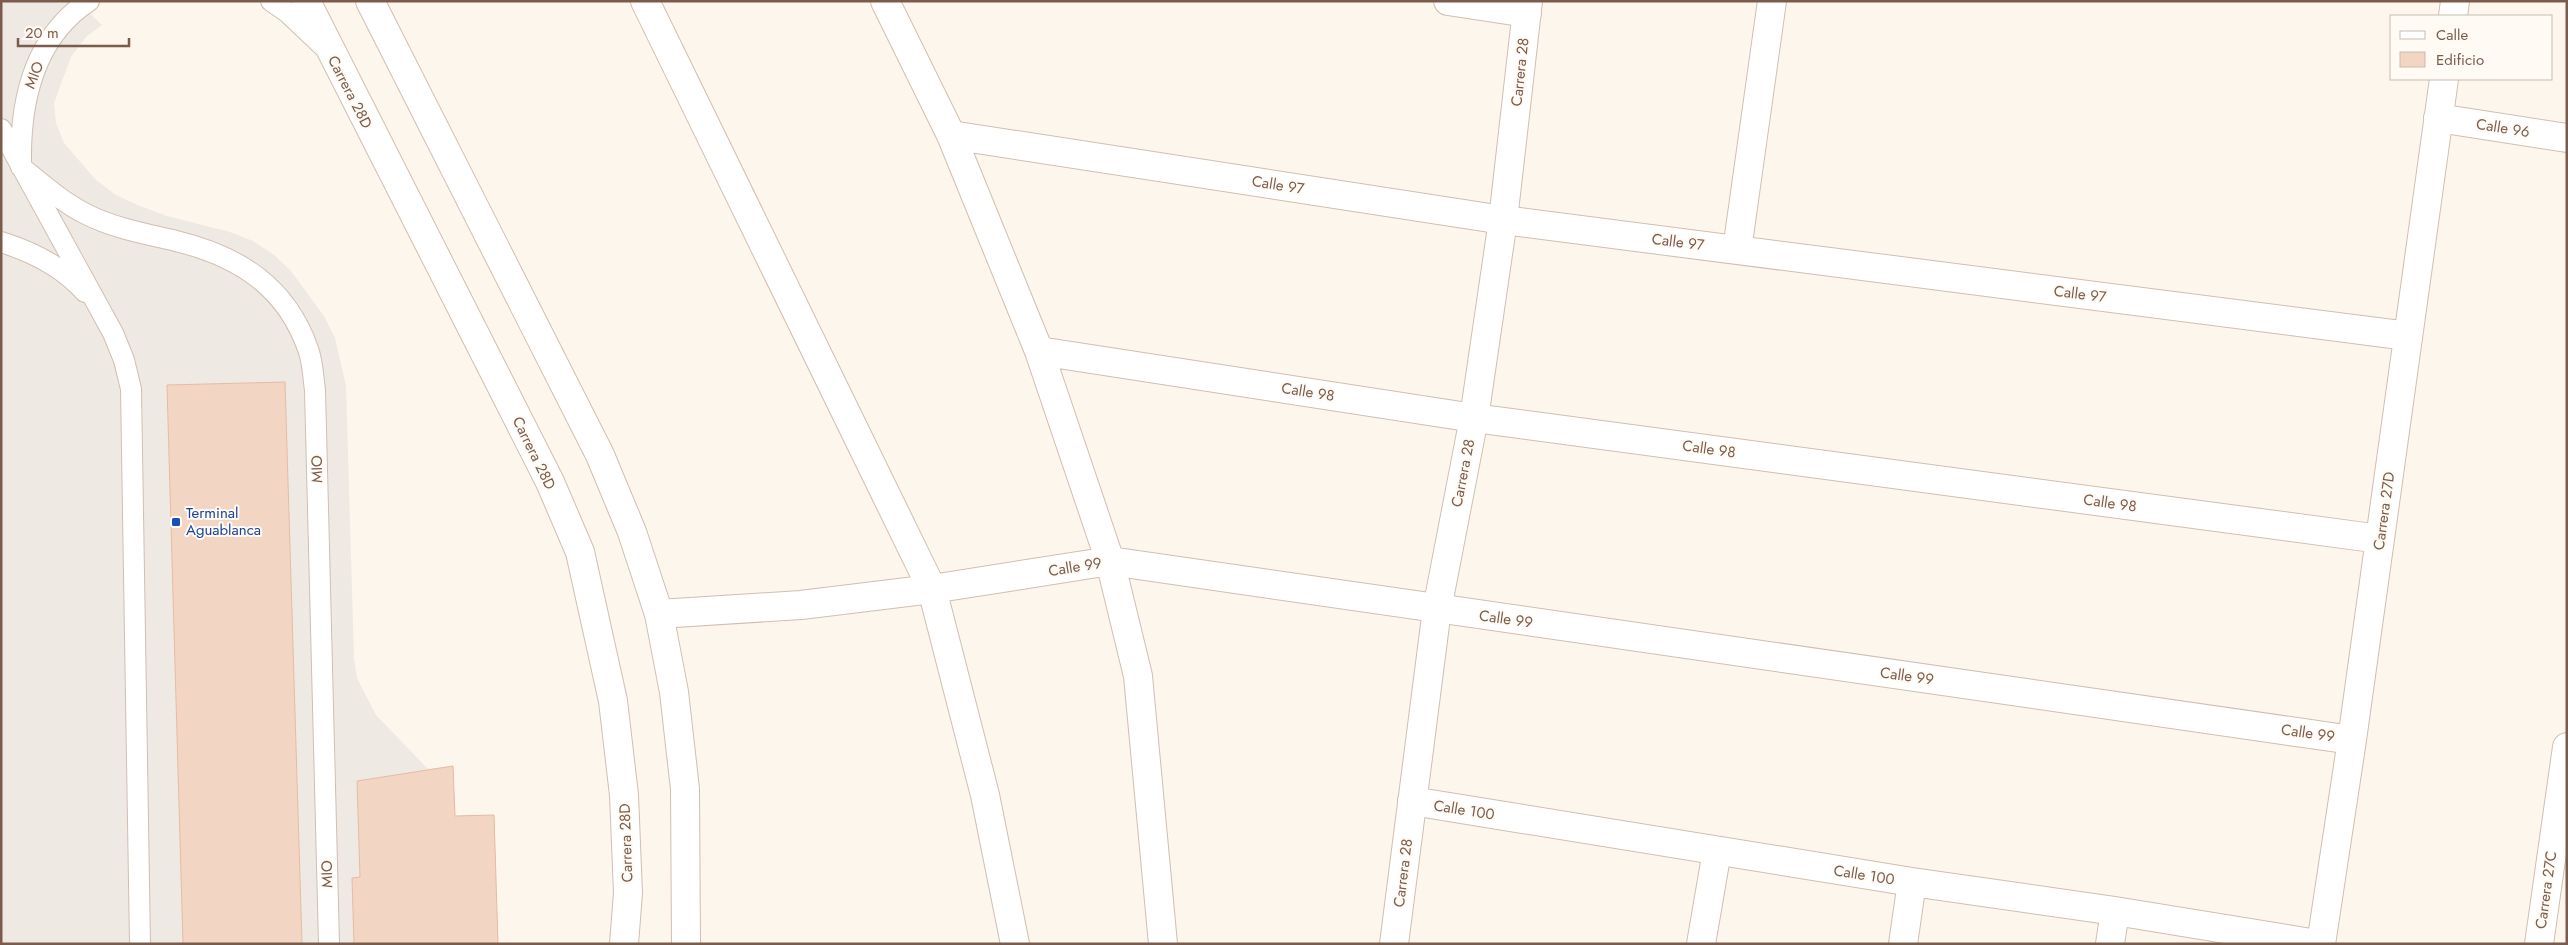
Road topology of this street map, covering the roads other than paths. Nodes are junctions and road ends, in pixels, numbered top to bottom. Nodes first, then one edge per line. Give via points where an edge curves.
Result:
1 (89, 1) edge
2 (271, 1) edge
3 (306, 1) edge
4 (370, 1) edge
5 (646, 1) edge
6 (885, 1) edge
7 (1448, 1) edge
8 (1772, 1) edge
9 (2455, 1) edge
10 (1528, 7) edge
11 (2453, 15) edge
12 (331, 54) junction
13 (2444, 80) edge
14 (2438, 118) junction
15 (1, 129) edge
16 (951, 135) junction
17 (2567, 138) edge
18 (20, 167) junction
19 (1503, 220) junction
20 (1, 242) edge
21 (1737, 250) junction
22 (113, 332) junction
23 (2408, 336) junction
24 (1039, 351) junction
25 (1474, 418) junction
26 (2380, 539) junction
27 (1110, 561) junction
28 (932, 589) junction
29 (1437, 609) junction
30 (659, 614) junction
31 (2352, 740) junction
32 (2567, 746) edge
33 (1412, 801) junction
34 (1717, 851) junction
35 (1912, 882) junction
36 (2115, 911) junction
37 (140, 944) edge
38 (328, 944) edge
39 (624, 944) edge
40 (686, 944) edge
41 (1015, 944) edge
42 (1163, 944) edge
43 (1394, 944) edge
44 (1701, 944) edge
45 (1903, 944) edge
46 (2110, 944) edge
47 (2317, 944) edge
48 (2321, 944) edge
49 (2539, 944) edge

1 - 18 lane, MIO via 56,32 36,64 20,131
2 - 12 lane
3 - 12 street, Carrera 28D
4 - 30 street via 600,455 632,532
5 - 28 street
6 - 16 street
7 - 10 street
8 - 21 street
9 - 11 street
10 - 19 street, Carrera 28
12 - 39 street, Carrera 28D via 550,482 580,552 613,701 624,795 628,893
13 - 14 street, Carrera 27D
14 - 17 street, Calle 96
14 - 23 street, Carrera 27D
15 - 18 lane, MIO
16 - 19 street, Calle 97
16 - 24 street
18 - 22 lane, MIO
18 - 38 lane, MIO via 86,214 133,231 204,248 240,264 279,296 298,325 309,351 316,390
19 - 21 street, Calle 97
19 - 25 street, Carrera 28
20 - 22 lane, MIO via 38,256 69,277 98,307
21 - 23 street, Calle 97
22 - 37 lane, MIO via 131,389
23 - 26 street, Carrera 27D
24 - 25 street, Calle 98
24 - 27 street
25 - 26 street, Calle 98
25 - 29 street, Carrera 28
26 - 31 street, Carrera 27D
27 - 28 street, Calle 99
27 - 29 street, Calle 99
27 - 42 street via 1138,676
28 - 30 street, Calle 99 via 801,605
28 - 41 street via 985,795
29 - 31 street, Calle 99
29 - 33 street, Carrera 28
30 - 40 street via 674,692 686,789
31 - 48 street, Carrera 27D
32 - 49 street, Carrera 27C
33 - 34 street, Calle 100
33 - 43 street, Carrera 28
34 - 35 street, Calle 100
34 - 44 street
35 - 36 street, Calle 100
35 - 45 street
36 - 46 street
36 - 47 street, Calle 100

